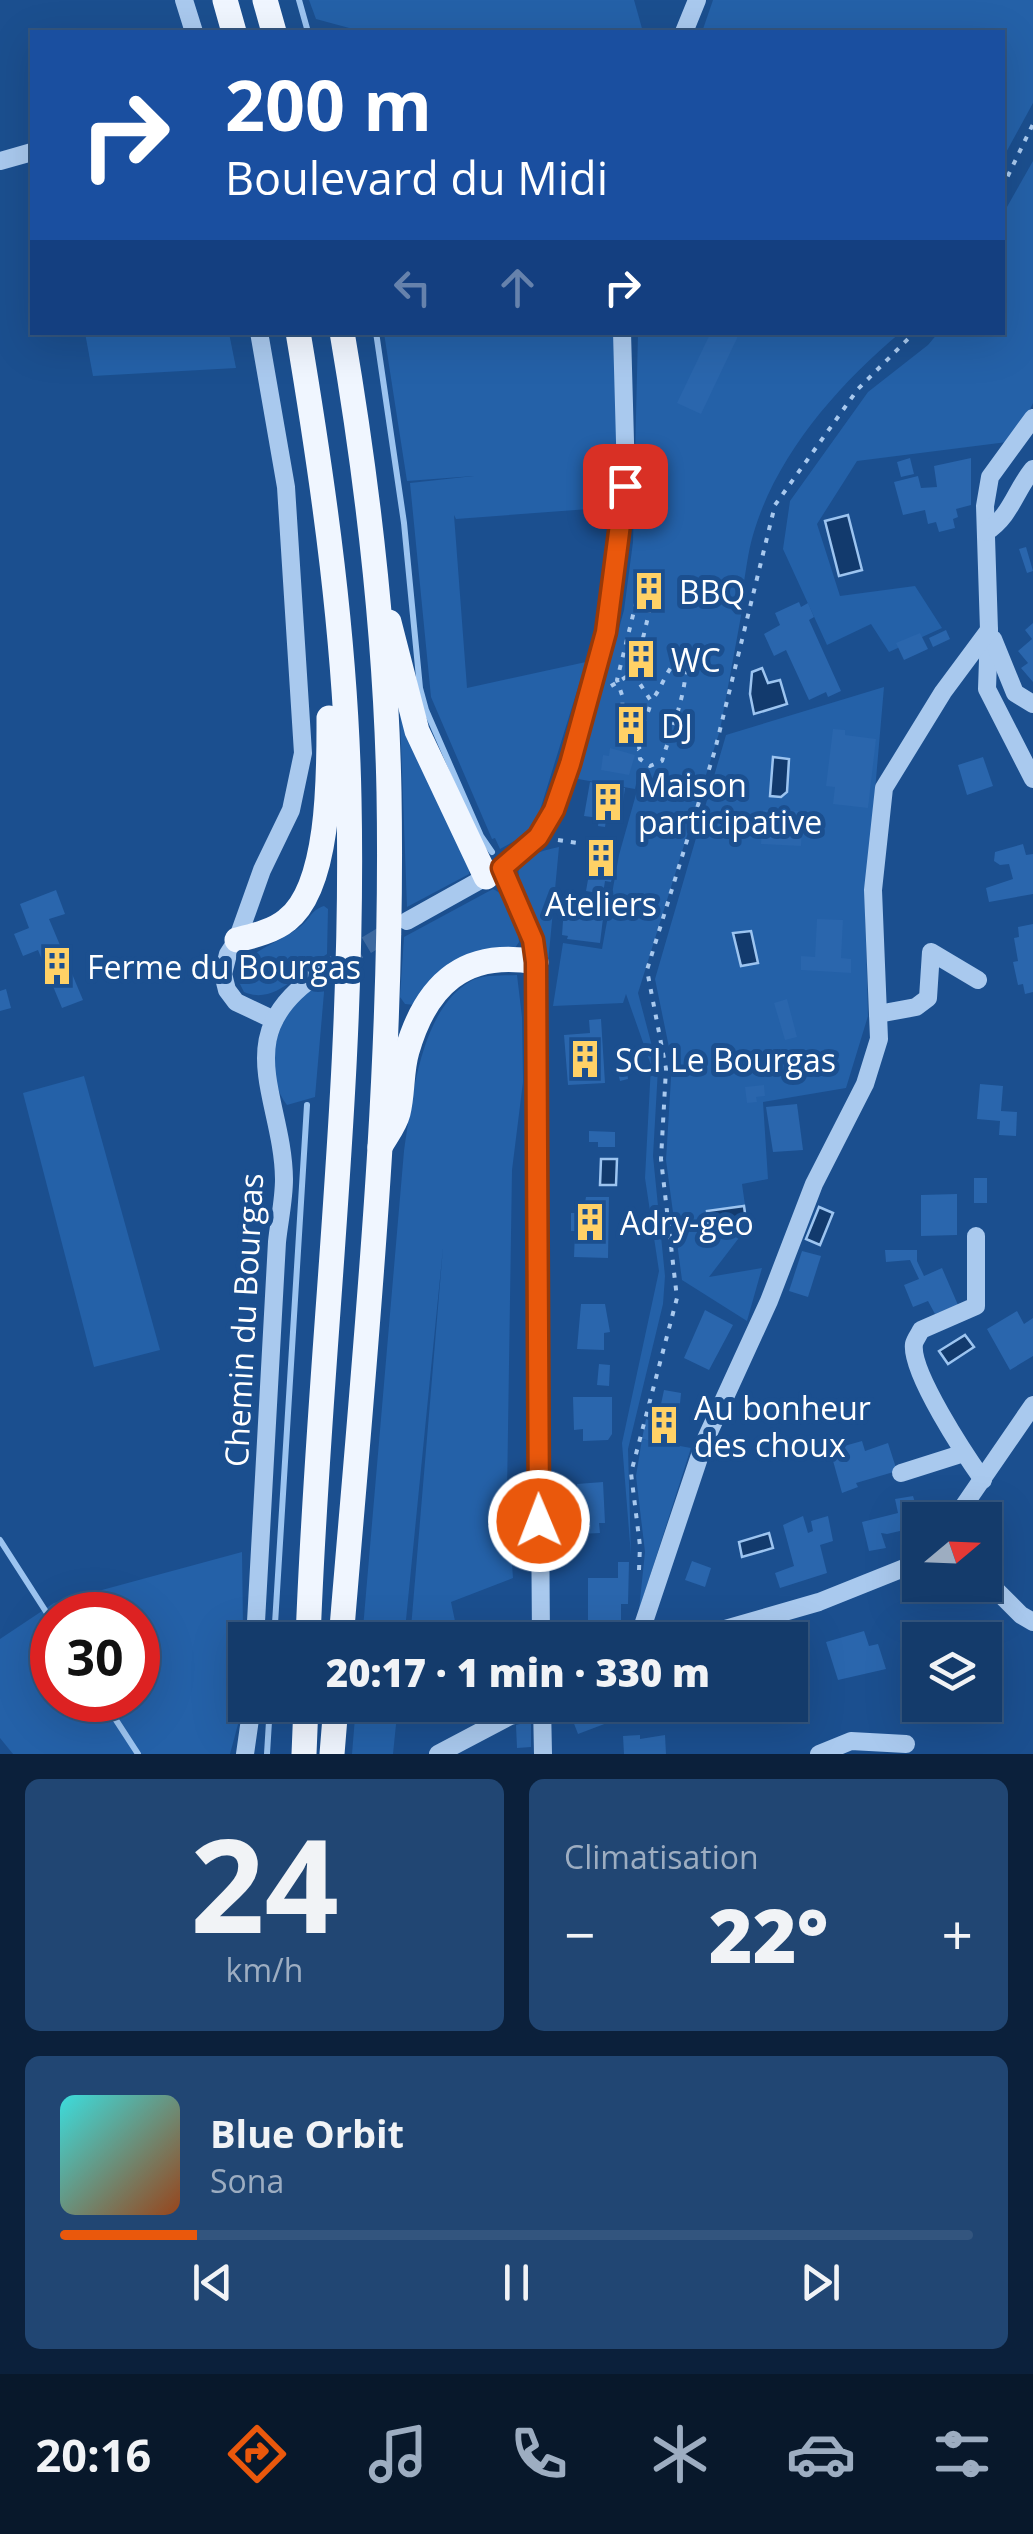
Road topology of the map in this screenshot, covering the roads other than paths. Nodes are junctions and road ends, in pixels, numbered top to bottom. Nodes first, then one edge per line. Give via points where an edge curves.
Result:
1 (184, 0) edge
2 (225, 0) edge
3 (265, 0) edge
4 (696, 0) edge
5 (193, 30) edge
6 (233, 30) edge
7 (273, 30) edge
8 (685, 30) edge
9 (30, 153) edge
10 (0, 161) edge
11 (259, 335) edge
12 (298, 335) edge
13 (342, 335) edge
14 (622, 335) edge
15 (1033, 418) edge
16 (1033, 469) edge
17 (328, 514) junction
18 (986, 532) junction
19 (375, 580) junction
20 (989, 630) junction
21 (1033, 704) edge
22 (1033, 779) edge
23 (494, 873) junction
24 (408, 921) tunnel mouth
25 (237, 940) junction
26 (536, 962) junction
27 (320, 973) tunnel mouth
28 (978, 980) dead end
29 (878, 1014) junction
30 (274, 1020) junction
31 (378, 1151) junction
32 (976, 1236) dead end
33 (1033, 1405) edge
34 (964, 1454) junction
35 (901, 1473) dead end
36 (983, 1480) junction
37 (967, 1502) edge
38 (902, 1569) edge
39 (1002, 1596) edge
40 (257, 1622) edge
41 (309, 1622) edge
42 (342, 1622) edge
43 (541, 1622) edge
44 (644, 1622) edge
45 (750, 1622) edge
46 (1033, 1622) edge
47 (250, 1722) edge
48 (305, 1722) edge
49 (335, 1722) edge
50 (499, 1722) edge
51 (545, 1722) edge
52 (906, 1744) dead end
53 (246, 1754) edge
54 (304, 1754) edge
55 (332, 1754) edge
56 (438, 1754) edge
57 (543, 1754) edge
58 (819, 1754) edge

1 - 5 street
2 - 6 main road
3 - 7 main road
4 - 8 street
9 - 10 street
11 - 25 street via 286,487 303,753 290,810
12 - 17 main road
13 - 19 main road
14 - 23 street via 626,478 606,632 554,810 538,837
15 - 18 street via 990,478
16 - 18 street via 1002,522
17 - 25 main road via 329,792 323,837 312,878 288,920
17 - 41 main road via 349,836 340,1145
18 - 20 street
19 - 23 main road via 416,731
19 - 31 main road via 389,792
20 - 21 street via 1015,693
20 - 22 street via 987,689
20 - 29 street via 884,788 873,890
23 - 24 street
23 - 26 street via 533,940
25 - 30 street via 228,954 227,990 236,1002
26 - 31 main road via 481,962 438,987 405,1055 398,1116
26 - 43 street
27 - 30 street
28 - 29 street via 932,952 928,998
29 - 44 street via 879,1039 865,1084 814,1184 704,1443
30 - 40 street, Chemin du Bourgas via 265,1069 284,1179
31 - 42 main road
32 - 34 street via 976,1306 921,1330 914,1345 918,1366
33 - 36 street
34 - 35 street
34 - 36 street
36 - 37 street
38 - 45 street
39 - 46 street
47 - 53 street
48 - 54 main road
49 - 55 main road
50 - 56 street
51 - 57 street
52 - 58 street via 850,1742

